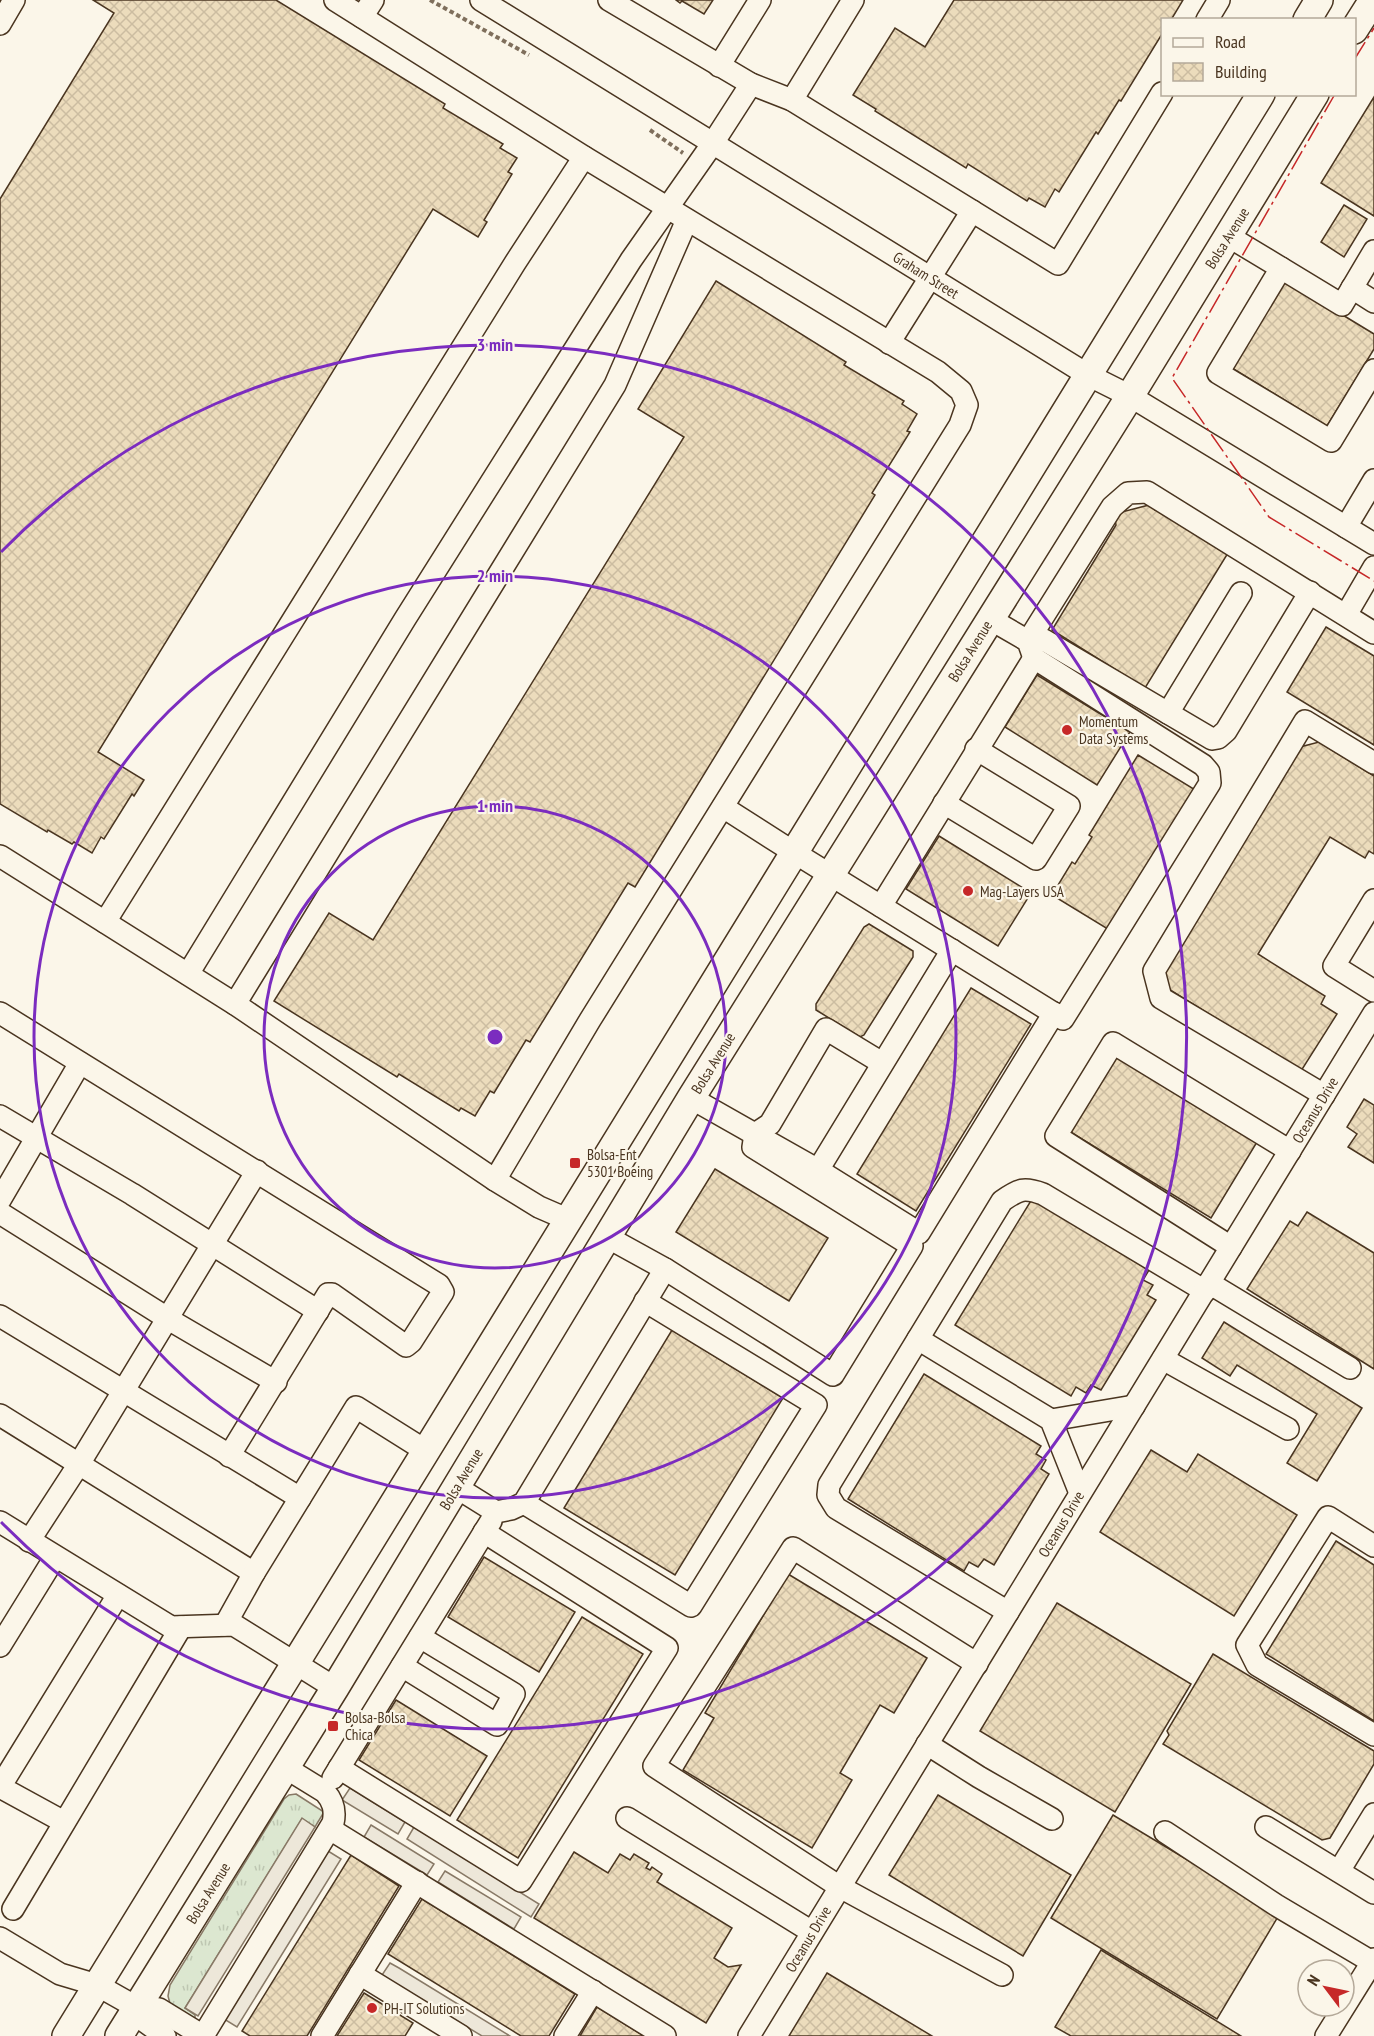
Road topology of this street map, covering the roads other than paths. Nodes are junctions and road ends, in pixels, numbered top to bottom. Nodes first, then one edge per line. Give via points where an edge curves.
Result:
1 (15, 0) edge
2 (335, 0) edge
3 (481, 0) edge
4 (609, 0) edge
5 (760, 0) edge
6 (852, 0) edge
7 (1219, 0) edge
8 (1319, 0) edge
9 (1373, 0) edge
10 (368, 8) edge
11 (1208, 18) edge
12 (1308, 18) edge
13 (0, 24) edge
14 (1356, 27) edge
15 (719, 66) junction
16 (752, 84) junction
17 (1161, 95) edge
18 (1260, 96) edge
19 (1314, 96) edge
20 (792, 100) junction
21 (713, 143) junction
22 (584, 157) junction
23 (667, 207) junction
24 (972, 211) junction
25 (687, 220) junction
26 (1228, 236) junction
27 (1374, 251) edge
28 (1281, 268) junction
29 (930, 278) junction
30 (1352, 288) junction
31 (1374, 302) edge
32 (889, 343) junction
33 (1374, 370) edge
34 (1088, 375) junction
35 (1130, 396) junction
36 (1374, 480) edge
37 (1346, 527) junction
38 (1374, 544) edge
39 (1374, 567) edge
40 (1310, 592) junction
41 (1241, 593) dead end
42 (1346, 615) junction
43 (990, 620) junction
44 (1374, 633) edge
45 (1031, 649) junction
46 (1168, 713) junction
47 (976, 749) junction
48 (1374, 763) edge
49 (944, 803) junction
50 (723, 807) junction
51 (795, 854) junction
52 (0, 856) edge
53 (830, 875) junction
54 (1374, 900) edge
55 (881, 906) junction
56 (105, 922) junction
57 (952, 950) junction
58 (188, 974) junction
59 (1374, 991) edge
60 (235, 1004) junction
61 (0, 1012) edge
62 (1054, 1013) junction
63 (1374, 1013) edge
64 (80, 1063) junction
65 (882, 1063) junction
66 (1324, 1095) junction
67 (691, 1098) junction
68 (0, 1116) edge
69 (754, 1134) junction
70 (36, 1137) junction
71 (1290, 1150) junction
72 (818, 1170) junction
73 (257, 1171) junction
74 (495, 1180) junction
75 (0, 1200) edge
76 (0, 1213) edge
77 (569, 1220) junction
78 (607, 1237) junction
79 (213, 1244) junction
80 (1231, 1247) junction
81 (665, 1269) junction
82 (1207, 1287) junction
83 (645, 1301) junction
84 (318, 1311) junction
85 (0, 1316) edge
86 (168, 1318) junction
87 (918, 1339) junction
88 (1163, 1359) junction
89 (1350, 1368) dead end
90 (276, 1382) junction
91 (122, 1391) junction
92 (1134, 1406) junction
93 (0, 1415) edge
94 (1051, 1420) junction
95 (1288, 1429) dead end
96 (426, 1450) junction
97 (229, 1456) junction
98 (79, 1464) junction
99 (456, 1487) junction
100 (1080, 1493) junction
101 (300, 1498) junction
102 (524, 1503) junction
103 (496, 1512) junction
104 (0, 1522) edge
105 (484, 1532) junction
106 (29, 1541) junction
107 (1374, 1546) edge
108 (55, 1557) junction
109 (254, 1573) junction
110 (118, 1595) junction
111 (1008, 1612) junction
112 (225, 1625) junction
113 (181, 1627) junction
114 (420, 1636) junction
115 (0, 1646) edge
116 (295, 1664) junction
117 (976, 1664) junction
118 (402, 1666) junction
119 (335, 1688) junction
120 (1374, 1735) edge
121 (927, 1744) junction
122 (286, 1768) junction
123 (339, 1768) junction
124 (325, 1792) junction
125 (1374, 1814) edge
126 (627, 1818) dead end
127 (1052, 1819) dead end
128 (64, 1822) junction
129 (1266, 1827) dead end
130 (330, 1829) junction
131 (1165, 1832) dead end
132 (1339, 1871) junction
133 (417, 1882) junction
134 (840, 1887) junction
135 (1374, 1893) edge
136 (13, 1909) dead end
137 (812, 1932) junction
138 (3, 1947) edge
139 (1373, 1961) edge
140 (360, 1974) junction
141 (1002, 1975) dead end
142 (97, 1985) junction
143 (593, 1991) junction
144 (136, 2007) junction
145 (450, 2033) edge
146 (66, 2036) edge
147 (119, 2036) edge
148 (165, 2036) edge
149 (203, 2036) edge
150 (322, 2036) edge
151 (565, 2036) edge
152 (665, 2036) edge
153 (749, 2036) edge
154 (1326, 2036) edge

1 - 13 street
2 - 10 street
3 - 21 street, Graham Street
4 - 15 street
5 - 15 street
6 - 20 street
7 - 11 street
8 - 12 main road
9 - 14 main road
10 - 22 street
15 - 16 street
16 - 20 street
16 - 21 street
17 - 24 street via 1058,264
18 - 34 main road
19 - 26 main road, Bolsa Avenue
20 - 24 street
21 - 23 street
21 - 29 street, Graham Street
22 - 23 street
22 - 56 street
23 - 25 street
23 - 58 street via 405,619
24 - 29 street
25 - 32 street
25 - 60 street via 615,385
26 - 28 street
26 - 35 main road, Bolsa Avenue
27 - 30 street
28 - 30 street via 1342,305
28 - 33 street via 1218,373 1331,441
29 - 32 street
29 - 34 street, Graham Street
30 - 31 street
32 - 50 street via 938,372 961,391 967,405 960,425
34 - 35 street, Graham Street
34 - 51 main road
35 - 37 street, Graham Street
35 - 43 main road, Bolsa Avenue
36 - 37 street
37 - 38 street, Graham Street
39 - 42 street
40 - 42 street
40 - 45 street via 1148,492 1128,493 1112,507
40 - 46 street via 1226,732 1212,740
41 - 46 street
42 - 44 street
43 - 45 street
43 - 53 main road, Bolsa Avenue
45 - 46 street via 1044,640
45 - 47 street
45 - 62 street via 1203,765 1209,772 1210,783 1063,1019
47 - 49 street
47 - 49 street via 1069,806 1036,859
48 - 66 street via 1305,721 1154,971 1161,998
49 - 55 street
50 - 51 street
50 - 74 street
51 - 53 street
51 - 77 main road
52 - 56 street
53 - 55 street
53 - 67 main road, Bolsa Avenue
54 - 59 street via 1334,966
55 - 57 street
56 - 58 street
57 - 62 street
57 - 65 street
58 - 60 street
60 - 74 street
61 - 64 street
62 - 72 street via 919,1233
63 - 66 street, Oceanus Drive
64 - 70 street
64 - 73 street
65 - 69 street via 826,1029 770,1124
65 - 72 street
66 - 71 street, Oceanus Drive
67 - 69 street
67 - 78 main road, Bolsa Avenue
68 - 70 street
69 - 72 street
69 - 81 street via 753,1147 912,1246 833,1375
70 - 75 street
70 - 79 street
71 - 80 street, Oceanus Drive
71 - 80 street via 1113,1043 1056,1136
73 - 79 street
73 - 84 street via 439,1285 443,1292 406,1346 332,1294 328,1294
74 - 77 street
76 - 86 street
77 - 78 main road
77 - 96 main road
78 - 81 street
78 - 99 main road, Bolsa Avenue
79 - 84 street
79 - 86 street
80 - 82 street, Oceanus Drive
81 - 83 street
82 - 87 street via 1029,1189 1002,1201
82 - 88 street, Oceanus Drive
82 - 89 street
83 - 102 street
83 - 102 street via 816,1405 691,1606
84 - 90 street
85 - 91 street
86 - 90 street
86 - 91 street
87 - 94 street
87 - 111 street via 829,1485 828,1495 836,1508
88 - 92 street, Oceanus Drive
88 - 95 street
90 - 97 street
91 - 97 street
91 - 98 street
92 - 94 street
92 - 100 street, Oceanus Drive
93 - 98 street
94 - 100 street
96 - 101 street via 356,1407
96 - 116 main road
97 - 101 street
98 - 106 street
98 - 109 street
99 - 103 street
99 - 119 main road, Bolsa Avenue
100 - 111 street, Oceanus Drive
101 - 109 street
102 - 103 street
103 - 105 street
104 - 106 street
105 - 114 street
105 - 123 street via 667,1648 521,1881
106 - 108 street
107 - 120 street via 1328,1517 1247,1645 1257,1665
108 - 110 street
108 - 115 street
109 - 112 street
110 - 113 street via 171,1627
110 - 128 street via 0,1787
111 - 117 street, Oceanus Drive
112 - 113 street
112 - 116 street via 234,1625
113 - 128 street
114 - 118 street
114 - 118 street via 514,1694 497,1725
116 - 119 street
116 - 142 main road
117 - 121 street, Oceanus Drive
117 - 134 street via 793,1548 654,1766
118 - 123 street
119 - 122 main road, Bolsa Avenue
121 - 127 street
121 - 134 street, Oceanus Drive
122 - 124 street
122 - 144 main road, Bolsa Avenue
123 - 124 street
124 - 130 street via 334,1809
125 - 132 street
126 - 137 street
128 - 136 street
129 - 132 street
130 - 133 street
130 - 149 street
131 - 139 street via 1276,1905
132 - 135 street
133 - 140 street
133 - 143 street
134 - 137 street, Oceanus Drive
134 - 141 street
137 - 153 street, Oceanus Drive
138 - 142 street via 60,1974
139 - 154 street
140 - 145 street
140 - 150 street
142 - 144 street
142 - 146 main road
143 - 151 street
143 - 152 street
144 - 147 main road, Bolsa Avenue
144 - 148 street via 144,2021
144 - 149 street via 159,2009

